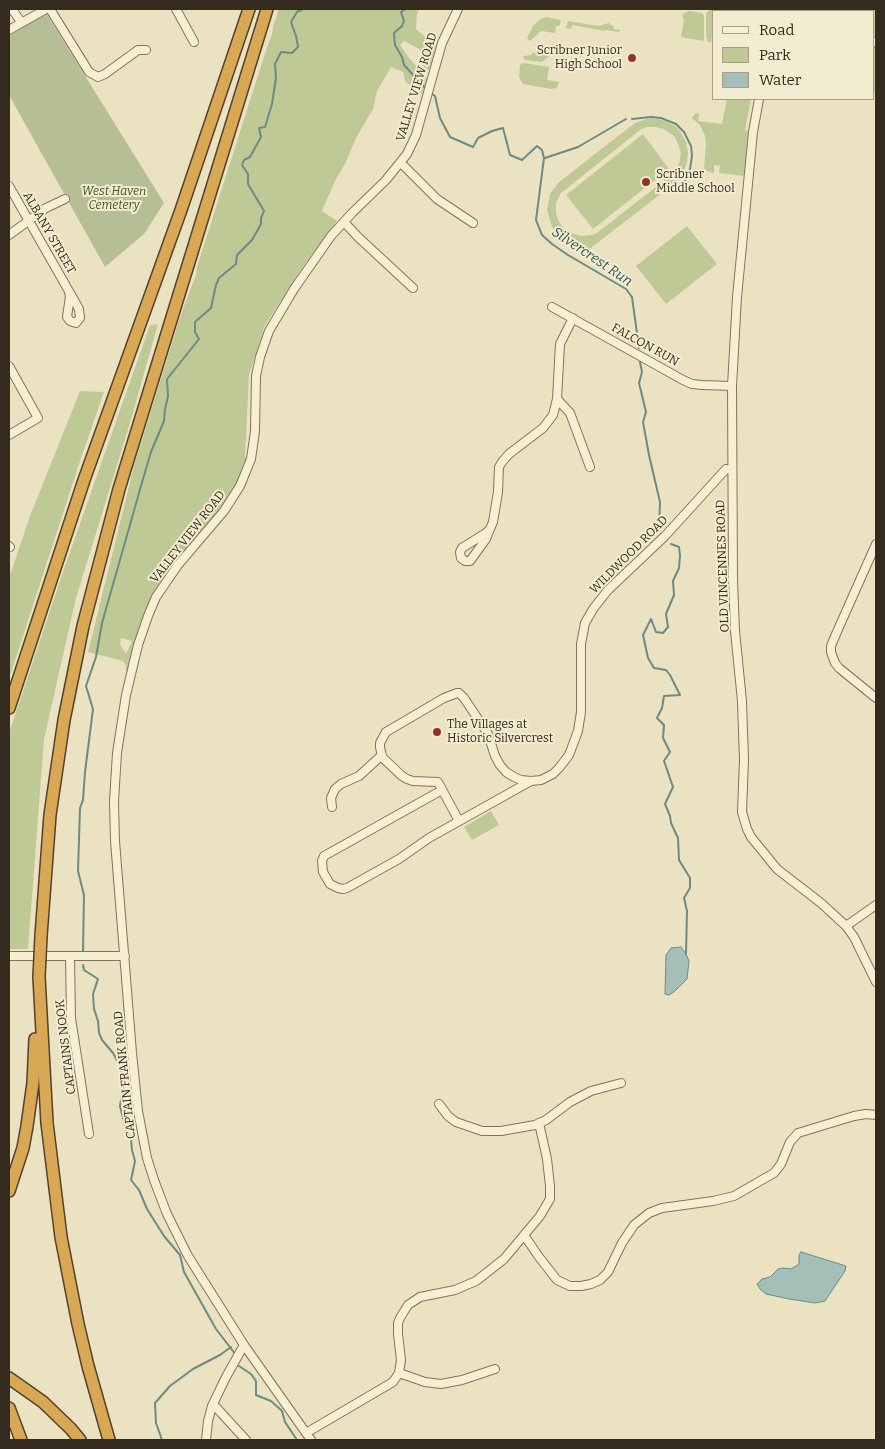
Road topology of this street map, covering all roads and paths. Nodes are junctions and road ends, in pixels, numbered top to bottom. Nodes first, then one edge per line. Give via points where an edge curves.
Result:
1 (12, 9) edge
2 (46, 9) edge
3 (50, 9) edge
4 (176, 9) edge
5 (250, 9) edge
6 (267, 9) edge
7 (458, 9) edge
8 (21, 22) junction
9 (9, 30) edge
10 (194, 42) dead end
11 (146, 50) dead end
12 (759, 100) edge
13 (401, 163) junction
14 (9, 186) edge
15 (66, 199) dead end
16 (28, 221) junction
17 (344, 222) junction
18 (473, 223) dead end
19 (9, 235) edge
20 (413, 288) dead end
21 (69, 292) dead end
22 (552, 307) dead end
23 (573, 318) junction
24 (9, 366) edge
25 (732, 386) junction
26 (557, 399) junction
27 (9, 435) edge
28 (590, 467) dead end
29 (732, 470) junction
30 (490, 529) junction
31 (876, 544) edge
32 (876, 698) edge
33 (9, 708) edge
34 (382, 755) junction
35 (531, 781) junction
36 (442, 790) junction
37 (332, 807) dead end
38 (459, 821) junction
39 (876, 905) edge
40 (846, 926) junction
41 (9, 956) edge
42 (70, 956) junction
43 (125, 956) junction
44 (39, 977) junction
45 (876, 982) edge
46 (621, 1083) dead end
47 (439, 1104) dead end
48 (876, 1115) edge
49 (539, 1123) junction
50 (90, 1134) dead end
51 (9, 1192) edge
52 (524, 1235) junction
53 (244, 1345) junction
54 (495, 1369) dead end
55 (399, 1372) junction
56 (9, 1378) edge
57 (213, 1404) junction
58 (9, 1408) edge
59 (306, 1433) junction
60 (22, 1440) edge
61 (80, 1440) edge
62 (109, 1440) edge
63 (206, 1440) edge
64 (246, 1440) edge
65 (311, 1440) edge

1 - 8 street
2 - 8 street
3 - 11 street via 89,72 98,77 138,50
4 - 10 street
5 - 33 highway via 80,494
6 - 44 highway, bridge via 119,489 85,617 64,720 50,815
7 - 13 street, VALLEY VIEW ROAD via 442,43 416,135
8 - 9 street
12 - 25 street, OLD VINCENNES ROAD via 737,298
13 - 17 street, VALLEY VIEW ROAD
13 - 18 street via 437,199
14 - 16 street, ALBANY STREET
15 - 16 street
16 - 19 street
16 - 21 street, ALBANY STREET
17 - 20 street
17 - 43 street, VALLEY VIEW ROAD via 294,288 269,331 256,376 254,450 240,486 221,516 161,588 140,635 126,695 115,773 114,821
22 - 23 street, FALCON RUN
23 - 25 street, FALCON RUN via 692,384
23 - 26 street via 560,344
24 - 27 street via 38,418
25 - 29 street, OLD VINCENNES ROAD
26 - 28 street via 570,413
26 - 30 street via 548,423 502,462
29 - 35 street, WILDWOOD ROAD via 726,469 593,609 585,623 581,644 581,712 575,740 559,768 547,777
29 - 40 street, OLD VINCENNES ROAD via 733,580 742,701 744,760 741,802 744,820 756,845 777,869
30 - 30 street via 461,549 463,560 471,559
31 - 32 street via 831,652 839,668
34 - 35 street via 380,743 386,732 456,693 461,694 485,729 497,761 506,772
34 - 36 street via 407,779 438,782
34 - 37 street via 359,776 335,789
35 - 38 street
36 - 38 street
36 - 38 street via 328,853 322,861 323,872 333,886 347,888
39 - 40 street
40 - 45 street, OLD VINCENNES ROAD
41 - 42 street
42 - 43 street
42 - 50 street, CAPTAINS NOOK via 71,1018
43 - 53 street, CAPTAIN FRANK ROAD via 138,1111 154,1180 188,1256
44 - 51 highway via 31,1105 23,1148
44 - 62 highway via 46,1123 61,1237 86,1358
46 - 49 street via 591,1091
47 - 49 street via 456,1122 482,1130 501,1132
48 - 52 street via 854,1116 803,1130 790,1142 774,1172 734,1196 662,1208 644,1216 630,1231 608,1272 591,1284 570,1286 557,1280
49 - 52 street via 547,1159 550,1200
52 - 55 street via 504,1259 476,1281 455,1290 420,1297 408,1305 398,1323
53 - 57 street
53 - 59 street, CAPTAIN FRANK ROAD
54 - 55 street via 441,1384
55 - 59 street via 388,1386
56 - 61 highway via 43,1402
57 - 63 street
57 - 64 street
58 - 60 highway
59 - 65 street, CAPTAIN FRANK ROAD

